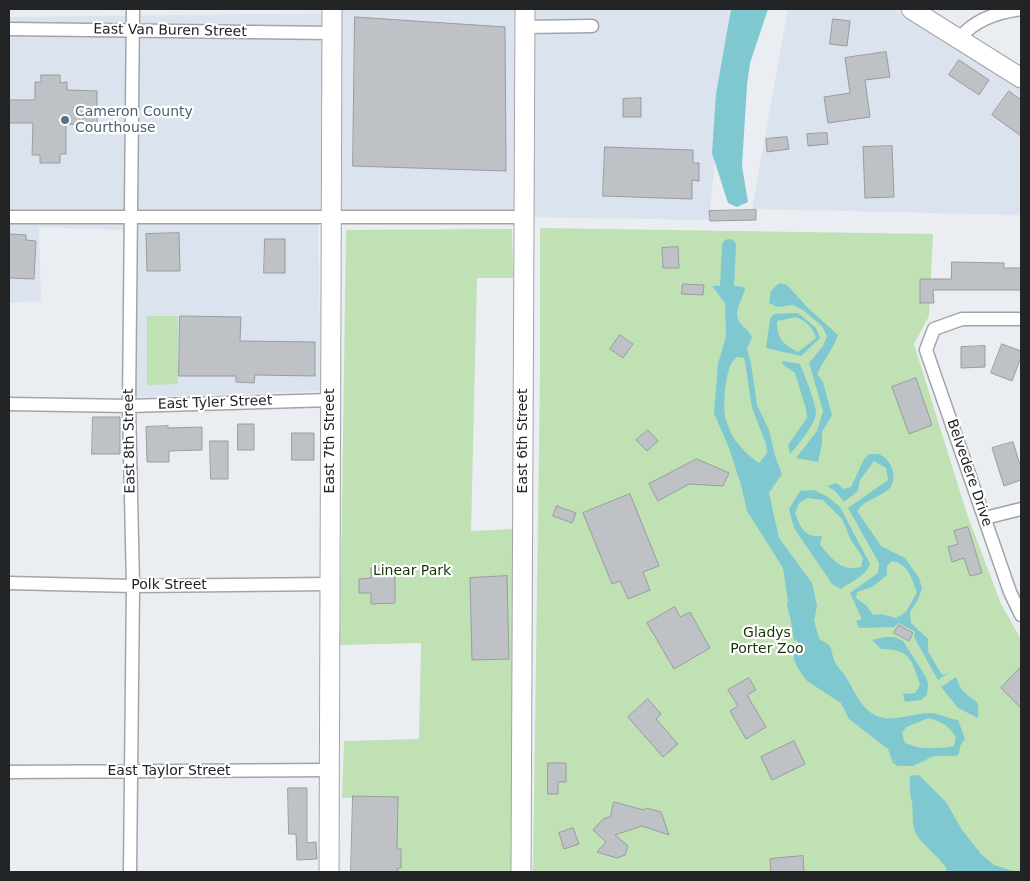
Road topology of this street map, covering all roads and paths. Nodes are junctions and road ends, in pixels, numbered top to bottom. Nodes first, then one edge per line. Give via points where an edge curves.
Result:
1 (132, 9) edge
2 (332, 9) edge
3 (911, 9) edge
4 (1021, 9) edge
5 (525, 18) edge
6 (592, 26) dead end
7 (9, 29) edge
8 (132, 30) junction
9 (332, 33) junction
10 (960, 38) junction
11 (1021, 78) edge
12 (132, 216) junction
13 (9, 217) edge
14 (331, 217) junction
15 (524, 217) junction
16 (1021, 319) edge
17 (331, 400) junction
18 (9, 404) edge
19 (129, 406) junction
20 (1021, 508) edge
21 (985, 518) junction
22 (9, 583) edge
23 (330, 584) junction
24 (133, 586) junction
25 (1021, 615) edge
26 (330, 770) junction
27 (9, 772) edge
28 (132, 772) junction
29 (130, 872) edge
30 (329, 872) edge
31 (521, 872) edge

1 - 8 street, East 8th Street
2 - 9 main road, East 7th Street
3 - 10 main road
4 - 10 street via 987,18 966,30
5 - 6 street
5 - 15 main road, East 6th Street
7 - 8 street, East Van Buren Street
8 - 9 street, East Van Buren Street
8 - 12 street, East 8th Street
9 - 14 main road, East 7th Street
10 - 11 main road
12 - 13 street
12 - 14 street
12 - 19 street, East 8th Street
14 - 15 street
14 - 17 main road, East 7th Street
15 - 31 main road, East 6th Street
16 - 21 street, Belvedere Drive via 962,319 934,329 926,350
17 - 19 street, East Tyler Street
17 - 23 main road, East 7th Street
18 - 19 street, East Tyler Street
19 - 24 street, East 8th Street
20 - 21 street
21 - 25 street, Belvedere Drive
22 - 24 street, Polk Street
23 - 24 street, Polk Street
23 - 26 main road, East 7th Street
24 - 28 street, East 8th Street
26 - 28 street, East Taylor Street
26 - 30 main road, East 7th Street
27 - 28 street, East Taylor Street
28 - 29 street, East 8th Street

